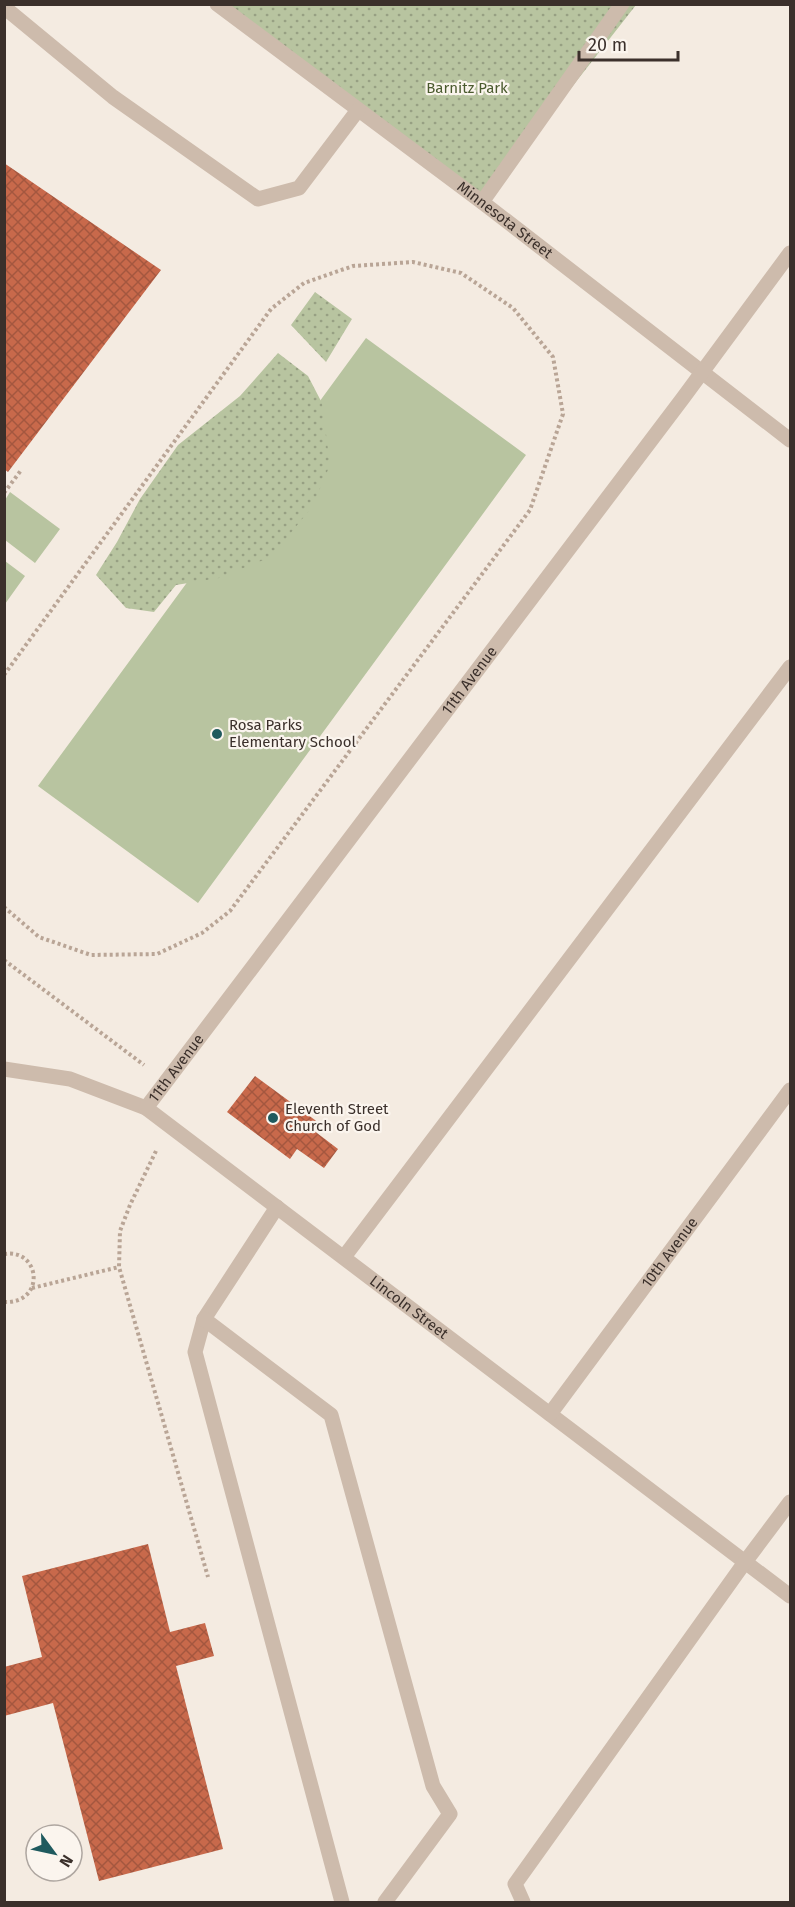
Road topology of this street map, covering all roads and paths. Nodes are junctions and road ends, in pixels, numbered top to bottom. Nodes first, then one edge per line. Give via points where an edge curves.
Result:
1 (217, 4) edge
2 (622, 4) edge
3 (4, 7) edge
4 (358, 110) junction
5 (482, 202) junction
6 (790, 253) edge
7 (703, 372) junction
8 (790, 440) edge
9 (22, 469) dead end
10 (4, 493) edge
11 (790, 667) edge
12 (4, 675) edge
13 (4, 907) edge
14 (4, 960) edge
15 (144, 1065) dead end
16 (4, 1069) edge
17 (790, 1090) edge
18 (146, 1108) junction
19 (156, 1151) dead end
20 (278, 1207) junction
21 (4, 1254) edge
22 (344, 1257) junction
23 (118, 1267) junction
24 (32, 1288) junction
25 (4, 1302) edge
26 (204, 1319) junction
27 (550, 1414) junction
28 (790, 1503) edge
29 (745, 1562) junction
30 (208, 1577) dead end
31 (790, 1596) edge
32 (342, 1902) edge
33 (385, 1902) edge
34 (523, 1902) edge

1 - 4 street, Minnesota Street
2 - 5 street
3 - 4 street via 113,97 258,199 298,188
4 - 5 street, Minnesota Street
5 - 7 street, Minnesota Street
6 - 7 street, 11th Avenue
7 - 8 street, Minnesota Street
7 - 18 street, 11th Avenue
9 - 10 path
11 - 22 street
12 - 13 path via 271,309 304,283 353,266 413,262 461,273 513,308 553,357 563,414 530,510 230,911 202,933 157,954 91,955 39,937
14 - 15 path
16 - 18 street, Lincoln Street via 70,1079
17 - 27 street, 10th Avenue
18 - 20 street, Lincoln Street
19 - 23 path via 120,1231
20 - 22 street, Lincoln Street
20 - 26 street
21 - 24 path via 18,1255 30,1264
22 - 27 street, Lincoln Street
23 - 24 path
23 - 30 path
24 - 25 path via 21,1300
26 - 32 street via 195,1352
26 - 33 street via 331,1415 433,1786 450,1814
27 - 29 street, Lincoln Street
28 - 29 street
29 - 31 street, Lincoln Street
29 - 34 street via 515,1884

